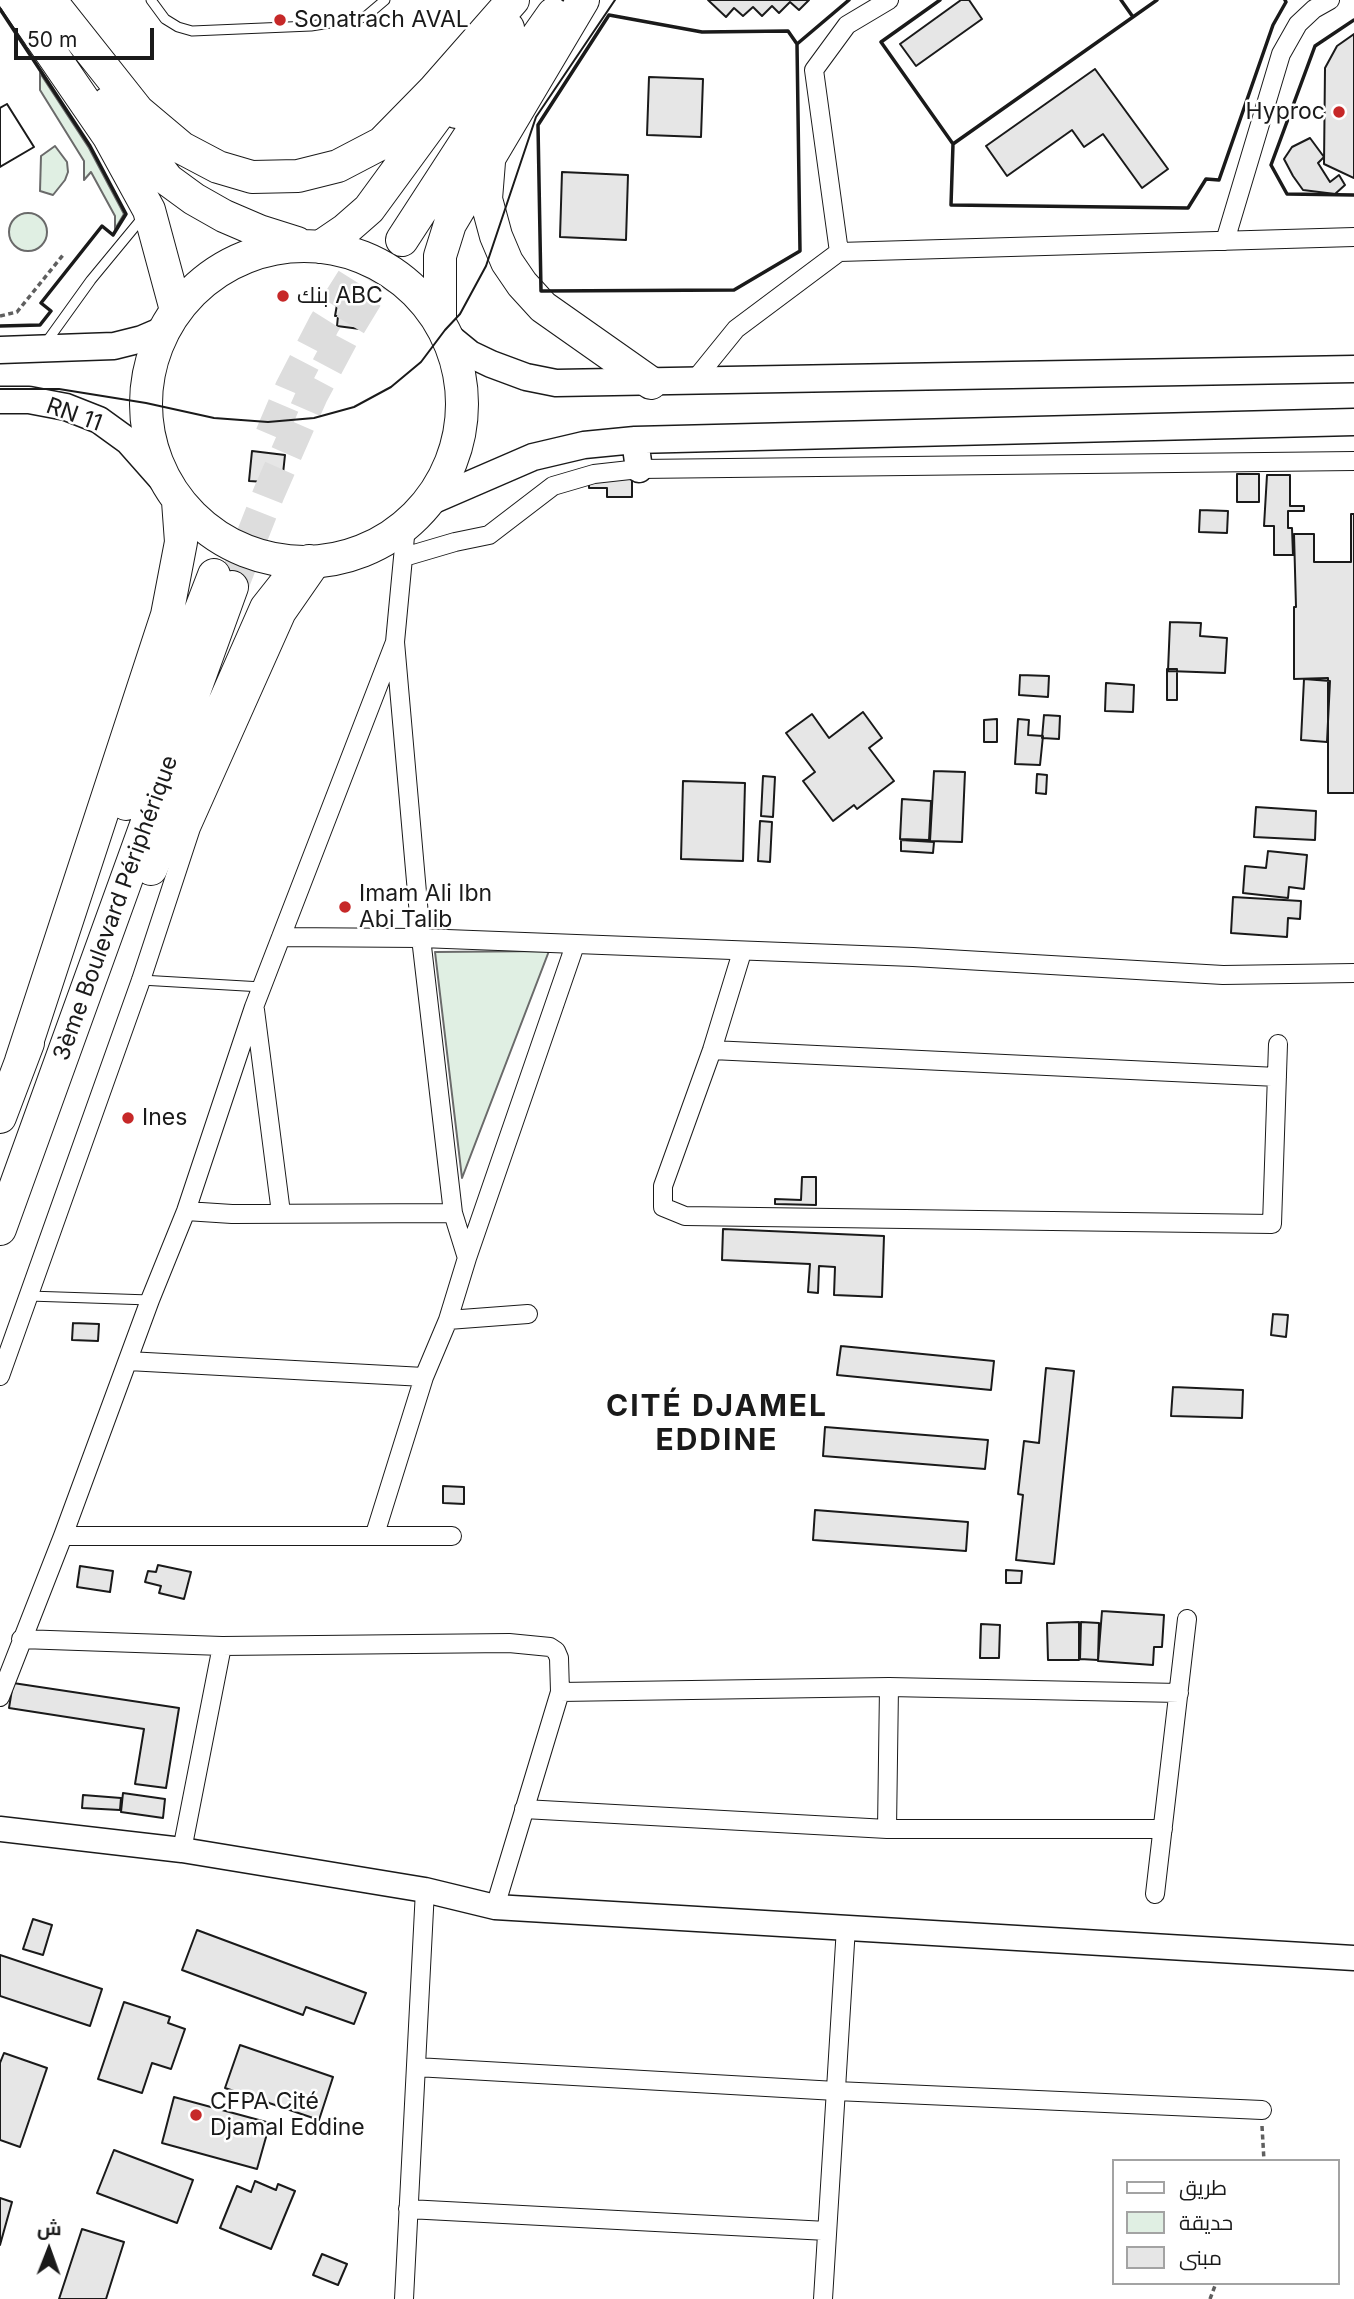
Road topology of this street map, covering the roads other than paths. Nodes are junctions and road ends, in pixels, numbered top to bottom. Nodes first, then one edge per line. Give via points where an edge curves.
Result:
1 (15, 0) edge
2 (38, 0) edge
3 (50, 0) edge
4 (151, 0) edge
5 (384, 0) edge
6 (513, 0) edge
7 (523, 0) edge
8 (564, 0) edge
9 (583, 0) edge
10 (889, 0) edge
11 (1317, 3) edge
12 (489, 161) junction
13 (149, 210) junction
14 (1354, 237) edge
15 (1225, 241) junction
16 (312, 246) junction
17 (839, 253) junction
18 (170, 320) junction
19 (444, 329) junction
20 (42, 349) junction
21 (0, 350) edge
22 (1354, 369) edge
23 (693, 382) junction
24 (650, 383) junction
25 (0, 400) edge
26 (1354, 422) edge
27 (635, 440) junction
28 (1354, 461) edge
29 (639, 469) junction
30 (172, 493) junction
31 (429, 502) junction
32 (405, 526) junction
33 (404, 557) junction
34 (316, 561) junction
35 (395, 642) junction
36 (191, 828) junction
37 (132, 905) junction
38 (281, 937) junction
39 (421, 938) junction
40 (575, 945) junction
41 (742, 952) junction
42 (97, 960) junction
43 (1354, 973) edge
44 (141, 980) junction
45 (262, 987) junction
46 (254, 1007) junction
47 (1278, 1044) dead end
48 (712, 1050) junction
49 (21, 1061) junction
50 (1277, 1077) junction
51 (0, 1117) edge
52 (186, 1211) junction
53 (281, 1213) junction
54 (453, 1213) junction
55 (0, 1229) edge
56 (467, 1258) junction
57 (27, 1296) junction
58 (150, 1300) junction
59 (528, 1314) dead end
60 (448, 1321) junction
61 (128, 1362) junction
62 (0, 1376) edge
63 (424, 1377) junction
64 (375, 1534) junction
65 (63, 1536) junction
66 (452, 1536) dead end
67 (1187, 1619) dead end
68 (21, 1639) junction
69 (222, 1646) junction
70 (889, 1687) junction
71 (560, 1692) junction
72 (1179, 1693) junction
73 (0, 1697) edge
74 (524, 1809) junction
75 (0, 1829) edge
76 (887, 1829) junction
77 (1163, 1829) junction
78 (182, 1850) junction
79 (425, 1890) junction
80 (1155, 1894) dead end
81 (495, 1908) junction
82 (846, 1927) junction
83 (1354, 1958) edge
84 (416, 2067) junction
85 (836, 2091) junction
86 (1262, 2110) road end
87 (408, 2209) junction
88 (827, 2231) junction
89 (404, 2299) edge
90 (823, 2299) edge

1 - 13 highway via 109,137
2 - 16 highway via 113,110 168,180 224,216
3 - 6 highway via 138,111 181,148 218,167 252,177 298,176 338,166 382,143
4 - 5 lane via 164,19 192,31 349,20 365,17
7 - 8 highway via 393,234
7 - 16 highway via 369,209 345,230
9 - 12 highway
10 - 17 street via 847,26 814,70
11 - 15 street via 1281,54
12 - 19 highway via 450,224 440,256
12 - 24 highway via 486,199 507,262 522,284 543,307
13 - 18 highway
13 - 20 lane
14 - 15 street
15 - 17 street
16 - 18 highway via 275,248 246,256 196,288
16 - 19 highway via 344,251 390,271 418,295
17 - 23 street via 736,329
18 - 20 main road via 142,339 114,346
18 - 30 highway via 149,369 146,427
19 - 24 main road via 470,354 536,379
19 - 31 highway via 459,369 463,404 459,439 448,472
20 - 21 main road
22 - 23 main road
23 - 24 main road
25 - 30 main road, RN 11 via 66,407 99,420 128,440
26 - 27 main road
27 - 29 main road
27 - 31 main road via 533,457
28 - 29 street
29 - 33 street via 594,474 552,486 489,535
30 - 34 highway via 223,541 279,561
30 - 49 highway via 181,542 167,615
31 - 32 highway
32 - 33 street
32 - 34 highway via 344,558
33 - 35 street
34 - 36 street via 286,615
34 - 37 highway via 285,584 266,608
35 - 38 street
35 - 39 street
36 - 37 highway
36 - 44 street
37 - 42 highway
38 - 39 street
38 - 45 street
39 - 40 street
39 - 54 street
40 - 41 street
40 - 56 street
41 - 43 street via 1034,962 1223,975
41 - 48 street
42 - 49 highway, 3ème Boulevard Périphérique via 223,581
42 - 55 highway, 3ème Boulevard Périphérique
44 - 45 lane
44 - 57 street
45 - 46 street
46 - 52 street
46 - 53 street
47 - 50 street
48 - 50 street
48 - 50 street via 663,1186 663,1207 685,1216 1272,1224
49 - 51 highway, 3ème Boulevard Périphérique
52 - 53 street
52 - 58 street
53 - 54 street
54 - 56 street
56 - 60 street
57 - 58 lane
57 - 62 street
58 - 61 street
59 - 60 street
60 - 63 street
61 - 63 street
61 - 65 street
63 - 64 street
64 - 65 street
64 - 66 street
65 - 68 street
67 - 72 street
68 - 69 street
68 - 73 street
69 - 71 street via 544,1645 559,1658
69 - 78 street
70 - 71 street
70 - 72 street
70 - 76 street
71 - 74 street
72 - 77 street
74 - 76 street
74 - 81 street
75 - 78 street
76 - 77 street
77 - 80 street
78 - 79 street
79 - 81 street
79 - 84 street
81 - 82 street
82 - 83 street
82 - 85 street
84 - 85 street
84 - 87 street
85 - 86 street
85 - 88 street
87 - 88 street
87 - 89 street
88 - 90 street

